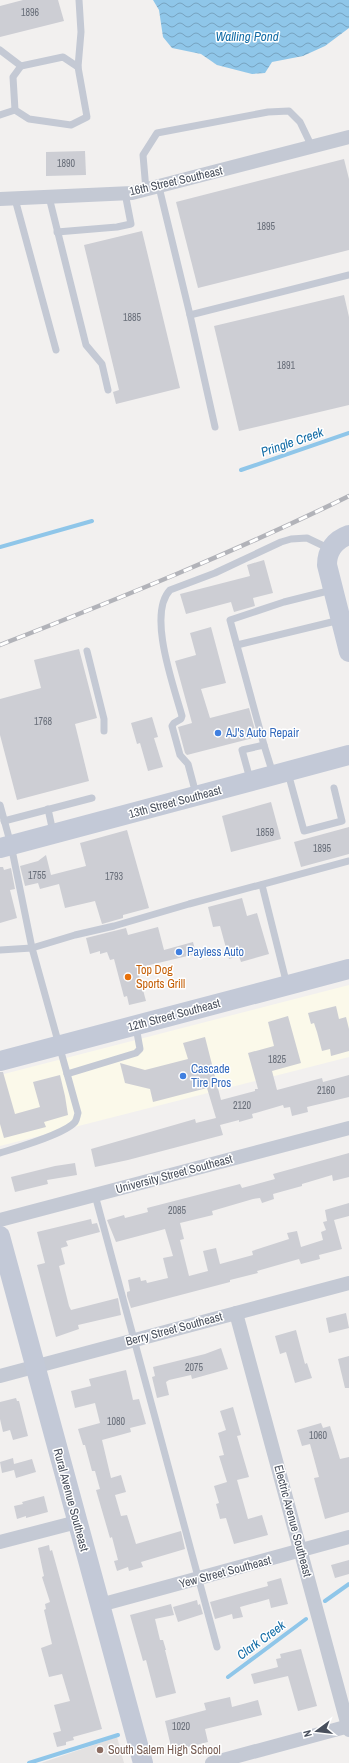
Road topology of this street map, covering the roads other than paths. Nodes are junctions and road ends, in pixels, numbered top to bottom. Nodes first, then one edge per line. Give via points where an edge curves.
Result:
1 (79, 0) edge
2 (0, 50) edge
3 (21, 66) junction
4 (78, 67) junction
5 (15, 110) junction
6 (0, 115) edge
7 (349, 138) edge
8 (312, 147) junction
9 (152, 188) junction
10 (125, 193) junction
11 (49, 198) junction
12 (0, 199) edge
13 (15, 199) junction
14 (57, 232) junction
15 (349, 275) edge
16 (190, 315) junction
17 (56, 350) dead end
18 (108, 390) dead end
19 (215, 427) dead end
20 (349, 535) edge
21 (330, 549) junction
22 (333, 590) junction
23 (341, 620) junction
24 (237, 645) junction
25 (87, 652) dead end
26 (349, 652) edge
27 (104, 731) dead end
28 (264, 745) junction
29 (349, 755) edge
30 (280, 773) junction
31 (251, 781) junction
32 (334, 788) dead end
33 (196, 796) junction
34 (92, 798) dead end
35 (0, 805) edge
36 (48, 810) junction
37 (4, 820) junction
38 (54, 834) junction
39 (6, 847) edge
40 (349, 861) edge
41 (262, 884) junction
42 (32, 948) junction
43 (0, 950) edge
44 (349, 969) edge
45 (287, 985) junction
46 (135, 1025) junction
47 (58, 1045) junction
48 (0, 1060) edge
49 (67, 1074) junction
50 (349, 1128) edge
51 (0, 1153) edge
52 (95, 1195) junction
53 (0, 1220) edge
54 (1, 1247) edge
55 (349, 1283) edge
56 (236, 1313) junction
57 (135, 1340) junction
58 (34, 1367) junction
59 (0, 1376) edge
60 (77, 1522) junction
61 (349, 1537) edge
62 (0, 1542) edge
63 (301, 1551) junction
64 (200, 1578) junction
65 (100, 1605) junction
66 (217, 1646) dead end
67 (349, 1727) edge
68 (144, 1763) edge
69 (212, 1763) edge

1 - 4 lane via 81,32
2 - 3 lane
3 - 4 lane via 63,57
3 - 5 lane via 13,77
4 - 5 lane via 88,117 71,125 29,119
5 - 6 lane
7 - 8 street, 16th Street Southeast
8 - 9 street, 16th Street Southeast
8 - 9 lane via 300,122 289,111 268,112 157,133 143,155
9 - 10 street, 16th Street Southeast
9 - 16 lane
10 - 11 street, 16th Street Southeast
10 - 14 lane via 131,224
11 - 13 street, 16th Street Southeast
11 - 14 lane
12 - 13 street, 16th Street Southeast
13 - 17 lane
14 - 18 lane via 86,344 102,364
15 - 16 lane
16 - 19 lane
20 - 21 main road
21 - 22 main road via 327,565
21 - 33 lane via 308,538 280,542 215,573 170,590 165,595 161,639 182,716 172,726 180,755 188,764
22 - 23 main road
22 - 24 lane via 284,602 230,620
23 - 24 lane
23 - 26 main road
24 - 28 lane
25 - 27 lane via 104,719
28 - 30 lane
28 - 31 lane via 242,750
29 - 30 main road, 13th Street Southeast
30 - 31 main road, 13th Street Southeast
30 - 32 lane via 304,831 342,821
31 - 33 main road, 13th Street Southeast
33 - 38 main road, 13th Street Southeast
34 - 36 lane
35 - 37 lane
36 - 37 lane
36 - 38 lane
37 - 39 lane
38 - 39 main road, 13th Street Southeast
39 - 42 lane
40 - 41 lane
41 - 42 lane
41 - 45 lane
42 - 43 lane
42 - 47 lane
44 - 45 main road, 12th Street Southeast
45 - 46 main road, 12th Street Southeast
46 - 47 main road, 12th Street Southeast
46 - 49 lane via 140,1049 136,1053
47 - 48 main road, 12th Street Southeast
47 - 49 lane
49 - 51 lane via 78,1113 76,1120 41,1140
50 - 52 street, University Street Southeast
52 - 53 street, University Street Southeast
52 - 57 lane
54 - 58 main road, Rural Avenue Southeast
55 - 56 street, Berry Street Southeast
56 - 57 street, Berry Street Southeast
56 - 63 street, Electric Avenue Southeast
57 - 58 street, Berry Street Southeast
57 - 64 lane
58 - 59 street, Berry Street Southeast
58 - 60 main road, Rural Avenue Southeast
60 - 62 street
60 - 65 main road, Rural Avenue Southeast
61 - 63 street, Yew Street Southeast
63 - 64 street, Yew Street Southeast
63 - 67 street, Electric Avenue Southeast
64 - 65 street, Yew Street Southeast
64 - 66 lane
65 - 68 main road, Rural Avenue Southeast
67 - 69 street

